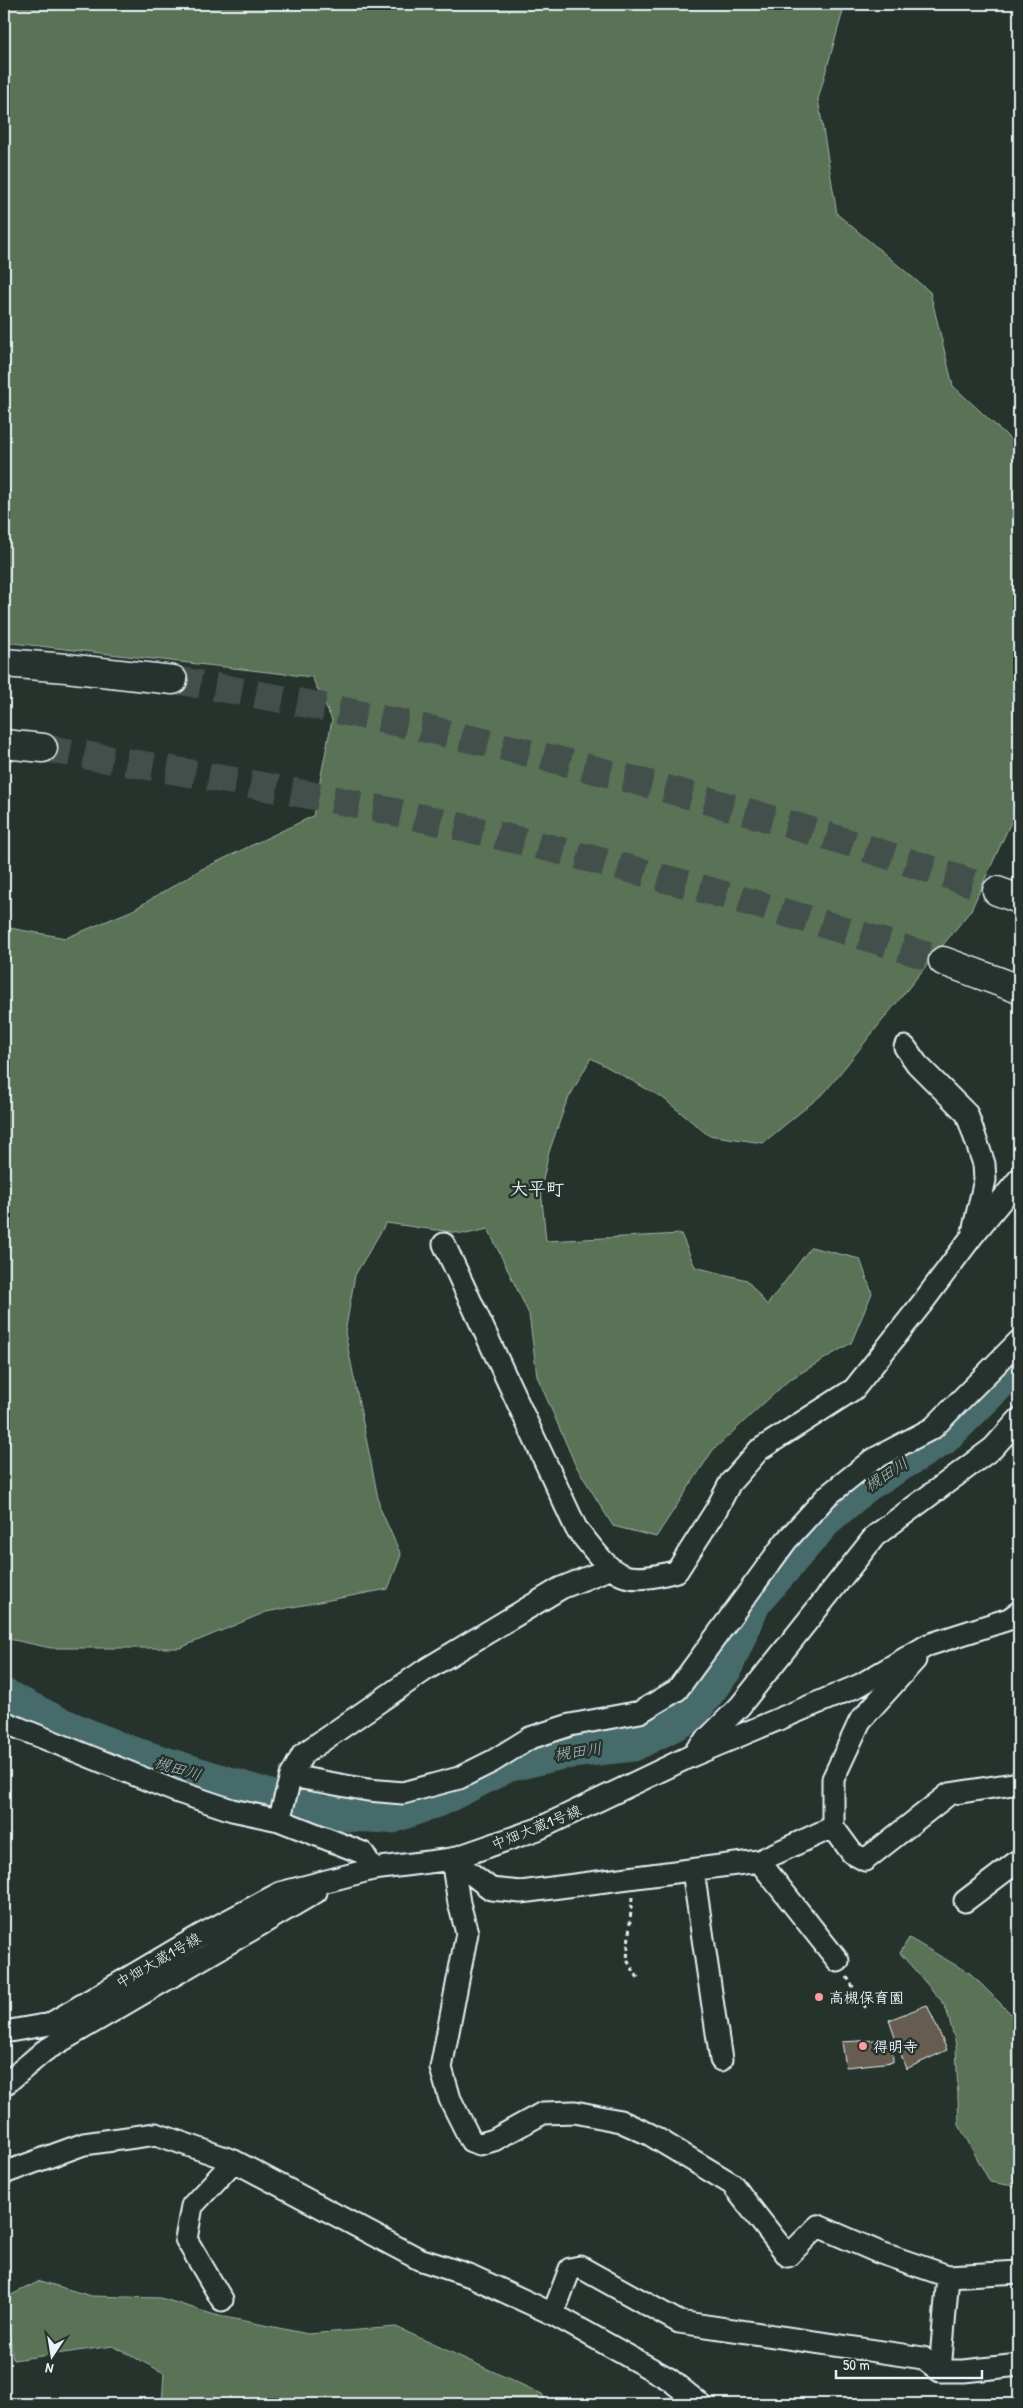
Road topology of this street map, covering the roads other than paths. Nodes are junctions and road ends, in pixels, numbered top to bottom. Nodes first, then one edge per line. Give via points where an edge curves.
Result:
1 (4, 663) edge
2 (173, 680) tunnel mouth
3 (4, 744) edge
4 (43, 748) tunnel mouth
5 (943, 961) tunnel mouth
6 (1019, 989) edge
7 (905, 1047) dead end
8 (1019, 1179) edge
9 (973, 1235) junction
10 (444, 1244) dead end
11 (1019, 1340) edge
12 (1019, 1419) edge
13 (609, 1569) junction
14 (1019, 1612) edge
15 (928, 1645) junction
16 (4, 1722) edge
17 (691, 1756) junction
18 (290, 1779) junction
19 (1019, 1783) edge
20 (279, 1820) junction
21 (833, 1827) junction
22 (452, 1859) junction
23 (1019, 1860) edge
24 (759, 1861) junction
25 (373, 1869) junction
26 (693, 1871) junction
27 (344, 1877) junction
28 (965, 1901) dead end
29 (838, 1961) road end
30 (4, 2032) edge
31 (721, 2060) dead end
32 (4, 2084) edge
33 (234, 2162) junction
34 (4, 2173) edge
35 (1019, 2272) edge
36 (948, 2276) junction
37 (222, 2300) dead end
38 (553, 2314) junction
39 (1019, 2365) edge
40 (940, 2370) junction
41 (700, 2404) edge

1 - 2 highway
3 - 4 highway
5 - 6 highway
7 - 9 street via 917,1064 967,1114 984,1164 985,1180
8 - 9 street
9 - 13 street via 854,1388 759,1450 730,1483 677,1571 653,1578 629,1578
10 - 13 street via 576,1528
11 - 18 street via 933,1428 872,1460 827,1496 786,1541 677,1690 640,1712 570,1725 530,1738 459,1778 403,1793
12 - 17 street via 993,1448 875,1536 740,1706
13 - 18 street via 561,1588 426,1670 303,1754
14 - 15 street, 中畑大蔵1号線 via 1009,1619
15 - 17 street, 中畑大蔵1号線 via 860,1685
15 - 21 street via 860,1721 833,1779
16 - 20 street via 175,1791 232,1810
17 - 22 street, 中畑大蔵1号線 via 538,1829
18 - 20 street
19 - 21 street via 950,1794 865,1860 852,1854
20 - 25 street via 363,1853
21 - 24 street
22 - 25 street, 中畑大蔵1号線
22 - 26 street via 491,1889 521,1892
22 - 36 street via 458,1903 467,1933 441,2068 450,2099 471,2140 480,2144 494,2140 543,2113 576,2112 620,2121 649,2134 732,2184 788,2256 818,2226 878,2252
23 - 28 street
24 - 26 street
24 - 29 street
25 - 27 street, 中畑大蔵1号線
26 - 31 street
27 - 30 street, 中畑大蔵1号線 via 280,1893 199,1936 50,2024
27 - 32 street via 44,2051
33 - 34 street via 156,2134 84,2144
33 - 37 street via 192,2206 186,2239
33 - 38 street via 419,2259 471,2276
35 - 36 street
36 - 40 street
38 - 40 street via 570,2269 580,2267 679,2322 923,2358
38 - 41 street via 668,2379
39 - 40 street via 964,2371

